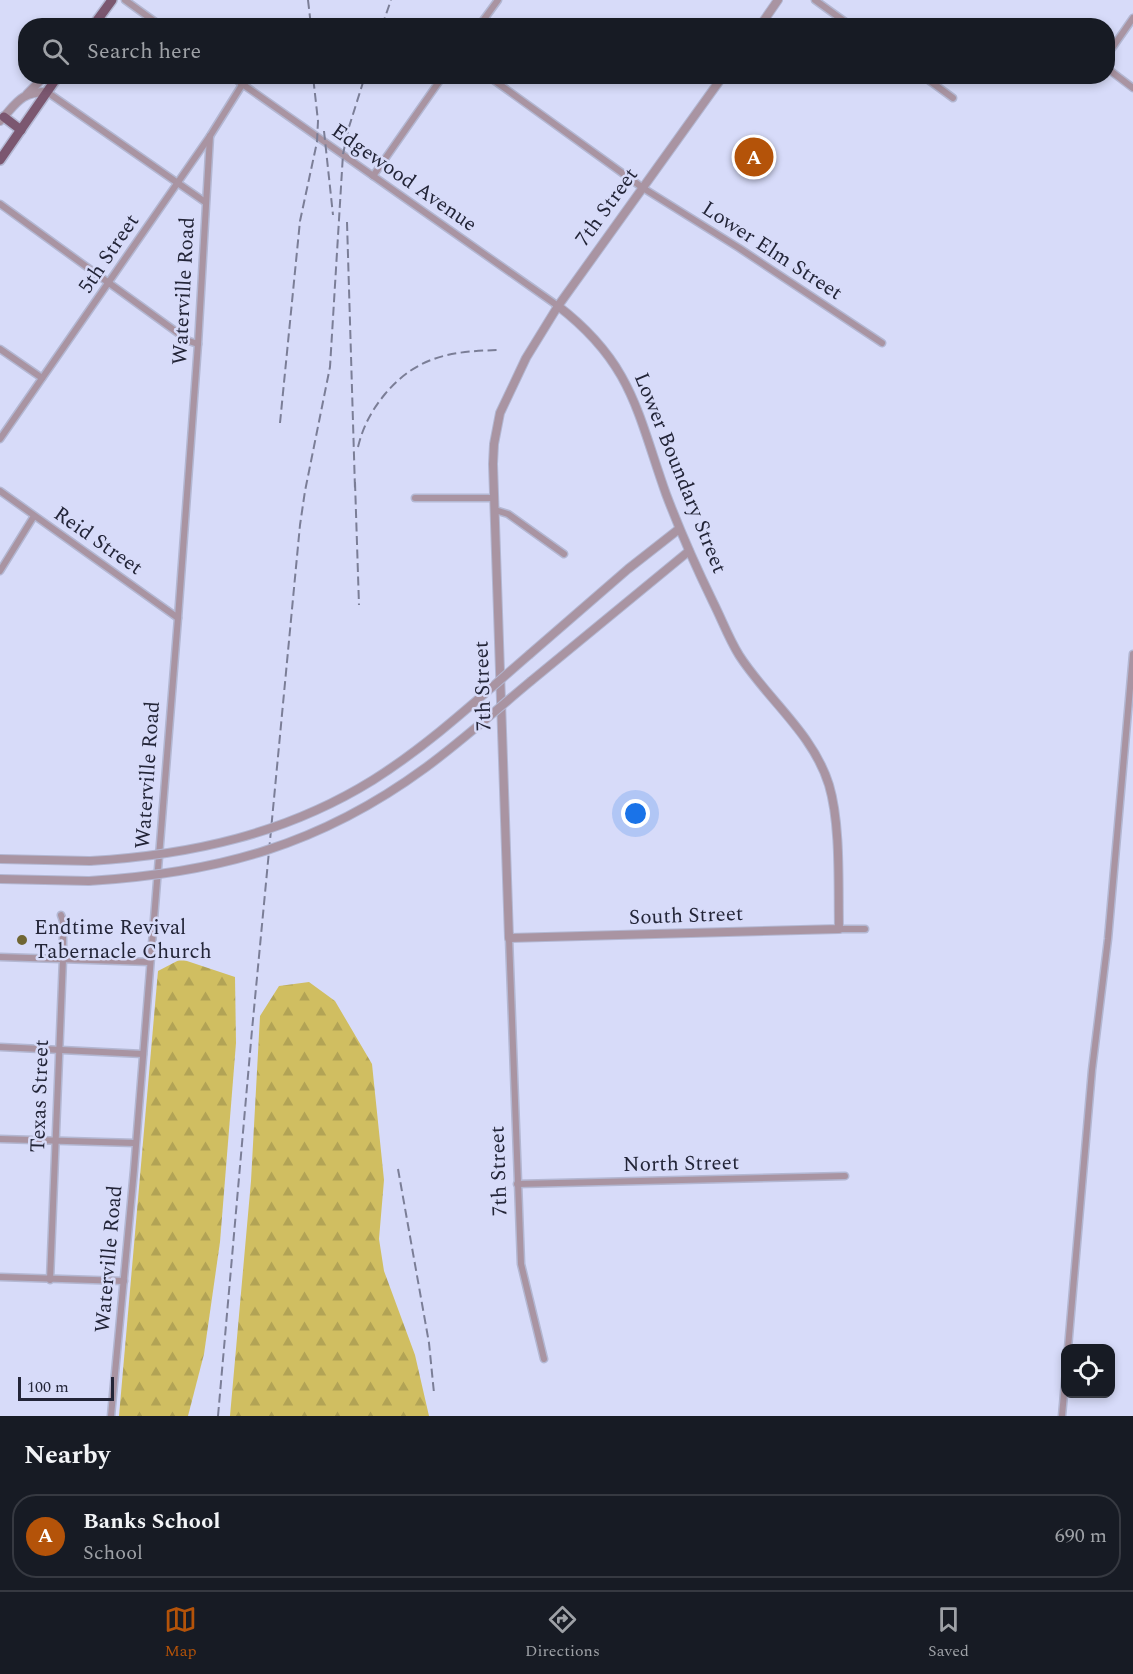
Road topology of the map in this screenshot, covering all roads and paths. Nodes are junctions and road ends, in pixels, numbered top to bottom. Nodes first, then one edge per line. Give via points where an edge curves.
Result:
1 (112, 0) edge
2 (125, 0) edge
3 (498, 0) edge
4 (778, 0) edge
5 (815, 0) edge
6 (99, 18) edge
7 (150, 18) edge
8 (485, 18) edge
9 (766, 18) edge
10 (840, 18) edge
11 (1133, 18) edge
12 (1115, 43) edge
13 (1115, 75) edge
14 (37, 84) edge
15 (52, 84) edge
16 (437, 84) edge
17 (499, 84) edge
18 (717, 84) edge
19 (934, 84) edge
20 (242, 85) joint
21 (1133, 88) edge
22 (47, 92) junction
23 (23, 97) junction
24 (953, 98) dead end
25 (2, 119) edge
26 (21, 130) junction
27 (210, 136) junction
28 (0, 160) edge
29 (373, 176) junction
30 (177, 183) junction
31 (643, 188) junction
32 (205, 202) junction
33 (0, 204) edge
34 (110, 282) junction
35 (558, 306) junction
36 (882, 343) dead end
37 (198, 344) junction
38 (0, 349) edge
39 (42, 378) junction
40 (0, 439) edge
41 (0, 490) edge
42 (415, 498) dead end
43 (494, 498) junction
44 (495, 510) junction
45 (34, 516) junction
46 (679, 529) junction
47 (689, 551) junction
48 (564, 554) dead end
49 (0, 572) edge
50 (178, 618) junction
51 (1133, 654) edge
52 (0, 859) edge
53 (0, 879) edge
54 (61, 915) dead end
55 (839, 929) junction
56 (864, 929) dead end
57 (509, 938) junction
58 (0, 957) edge
59 (63, 959) junction
60 (150, 962) junction
61 (0, 1047) edge
62 (58, 1049) junction
63 (143, 1053) junction
64 (0, 1139) edge
65 (55, 1140) junction
66 (135, 1143) junction
67 (845, 1176) dead end
68 (518, 1184) junction
69 (0, 1277) edge
70 (50, 1280) junction
71 (124, 1281) junction
72 (1068, 1344) edge
73 (544, 1359) dead end
74 (1063, 1398) edge
75 (111, 1416) edge
76 (1062, 1416) edge

1 - 6 main road
2 - 7 street
3 - 8 street
4 - 9 street
5 - 10 street
11 - 12 street
13 - 21 street
14 - 23 street
15 - 22 main road
16 - 29 street
17 - 31 street, Lower Elm Street
18 - 31 street, 7th Street
19 - 24 street
20 - 27 street, 5th Street
20 - 29 street, Edgewood Avenue
22 - 23 street via 31,92
22 - 26 main road
22 - 30 street
23 - 25 street
25 - 26 main road
26 - 28 main road
27 - 30 street, 5th Street
27 - 32 street, Waterville Road
29 - 35 street, Edgewood Avenue
30 - 32 street
30 - 34 street, 5th Street
31 - 35 street, 7th Street
31 - 36 street, Lower Elm Street
32 - 37 street, Waterville Road
33 - 34 street
34 - 37 street
34 - 39 street, 5th Street
35 - 43 street, 7th Street via 516,377 500,413 494,444
35 - 46 street, Lower Boundary Street via 608,354 629,389
37 - 50 street, Waterville Road
38 - 39 street
39 - 40 street, 5th Street
41 - 45 street, Reid Street
42 - 43 street
43 - 44 street, 7th Street
44 - 48 street via 508,514
44 - 57 street, 7th Street
45 - 49 street
45 - 50 street, Reid Street
46 - 47 street, Lower Boundary Street
46 - 52 street, bridge via 408,756 314,810 278,826 200,849 90,861
47 - 53 street, bridge via 426,767 378,799 321,829 278,847 210,867 89,881
47 - 55 street, Lower Boundary Street via 739,655 807,741 829,785 835,822
50 - 60 street, Waterville Road
51 - 72 street
54 - 59 street, Texas Street
55 - 56 street, South Street
55 - 57 street, South Street
57 - 68 street, 7th Street
58 - 59 street
59 - 60 street
59 - 62 street, Texas Street
60 - 63 street, Waterville Road
61 - 62 street
62 - 63 street
62 - 65 street, Texas Street
63 - 66 street, Waterville Road
64 - 65 street
65 - 66 street
65 - 70 street, Texas Street
66 - 71 street, Waterville Road
67 - 68 street, North Street
68 - 73 street, 7th Street via 521,1264
69 - 70 street
70 - 71 street
71 - 75 street, Waterville Road
74 - 76 street

